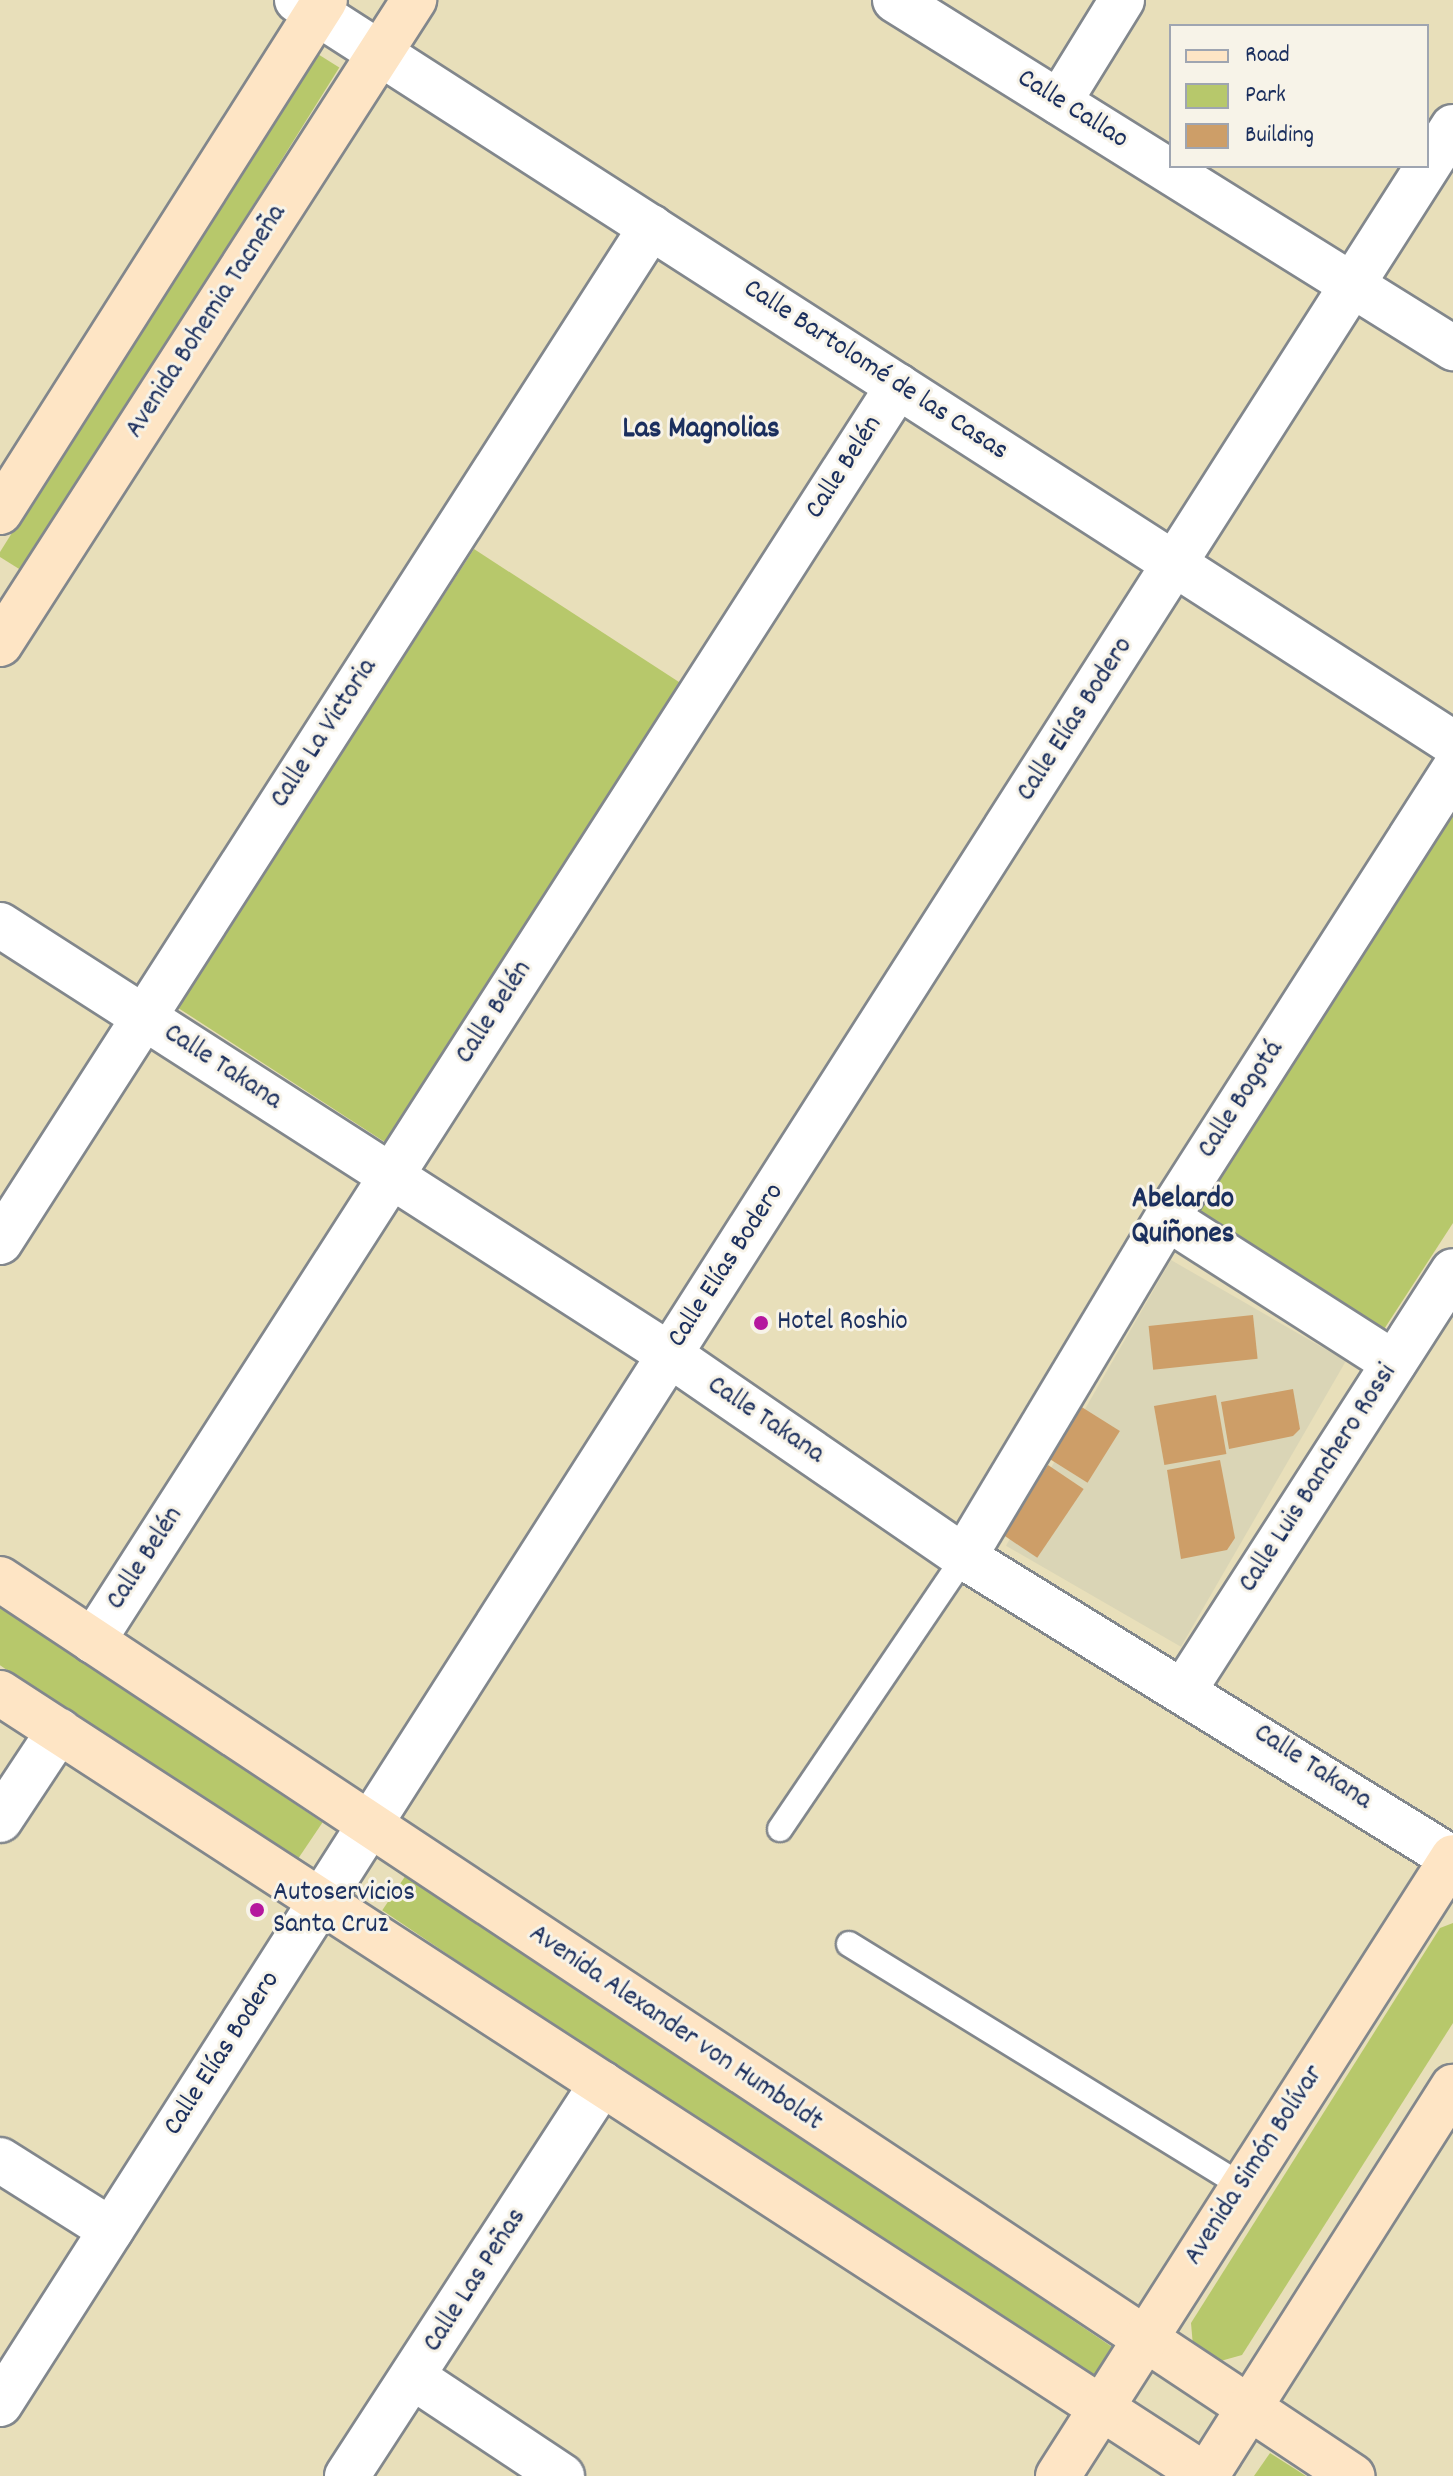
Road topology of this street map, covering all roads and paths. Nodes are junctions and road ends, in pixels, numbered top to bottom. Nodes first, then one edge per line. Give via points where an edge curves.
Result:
1 (414, 0) edge
2 (895, 0) edge
3 (1122, 0) edge
4 (313, 4) edge
5 (380, 53) junction
6 (1059, 102) junction
7 (1453, 127) edge
8 (1429, 165) edge
9 (1427, 168) edge
10 (651, 227) junction
11 (1353, 286) junction
12 (1453, 348) edge
13 (898, 386) junction
14 (0, 512) edge
15 (1175, 564) junction
16 (0, 644) edge
17 (1453, 743) edge
18 (1453, 771) edge
19 (0, 925) edge
20 (144, 1018) junction
21 (391, 1176) junction
22 (1167, 1218) junction
23 (0, 1242) edge
24 (1453, 1271) edge
25 (670, 1355) junction
26 (1394, 1363) junction
27 (964, 1557) junction
28 (0, 1579) edge
29 (93, 1641) junction
30 (1186, 1687) junction
31 (0, 1693) edge
32 (59, 1731) junction
33 (0, 1820) edge
34 (370, 1825) junction
35 (780, 1829) dead end
36 (1453, 1858) edge
37 (321, 1901) junction
38 (849, 1944) dead end
39 (602, 2084) junction
40 (1446, 2115) edge
41 (0, 2160) edge
42 (1243, 2186) junction
43 (111, 2230) junction
44 (1144, 2341) junction
45 (413, 2377) junction
46 (0, 2404) edge
47 (1101, 2408) junction
48 (1249, 2409) junction
49 (347, 2476) edge
50 (562, 2476) edge
51 (1058, 2476) edge
52 (1206, 2476) edge
53 (1352, 2476) edge

1 - 5 main road, Avenida Bohemia Tacneña
2 - 6 street, Calle Callao
3 - 6 street
4 - 5 street, Calle Bartolomé de las Casas
4 - 14 main road
5 - 10 street, Calle Bartolomé de las Casas
5 - 16 main road, Avenida Bohemia Tacneña
6 - 11 street, Calle Callao
7 - 8 street, Calle Elías Bodero
9 - 11 street, Calle Elías Bodero
10 - 13 street, Calle Bartolomé de las Casas
10 - 20 street, Calle La Victoria
11 - 12 street, Calle Callao
11 - 15 street, Calle Elías Bodero
13 - 15 street, Calle Bartolomé de las Casas
13 - 21 street, Calle Belén
15 - 17 street, Calle Bartolomé de las Casas
15 - 25 street, Calle Elías Bodero
18 - 22 street, Calle Bogotá
19 - 20 street, Calle Takana
20 - 21 street, Calle Takana
20 - 23 street, Calle La Victoria
21 - 25 street, Calle Takana
21 - 29 street, Calle Belén
22 - 26 street
22 - 27 street, Calle Bogotá
24 - 26 street, Calle Luis Banchero Rossi
25 - 27 street, Calle Takana
25 - 34 street, Calle Elías Bodero
26 - 30 street, Calle Luis Banchero Rossi
27 - 30 street, Calle Takana
27 - 35 lane
28 - 29 main road, Avenida Alexander von Humboldt
29 - 34 main road, Avenida Alexander von Humboldt
30 - 36 street, Calle Takana
31 - 32 main road
32 - 33 street
32 - 37 main road
34 - 37 street, Calle Elías Bodero
34 - 44 main road, Avenida Alexander von Humboldt
36 - 42 main road, Avenida Simón Bolívar
37 - 39 main road
37 - 43 street, Calle Elías Bodero
38 - 42 lane
39 - 45 street, Calle Las Peñas
39 - 47 main road
40 - 48 main road
41 - 43 street
42 - 44 main road, Avenida Simón Bolívar
43 - 46 street, Calle Elías Bodero
44 - 47 main road, Avenida Simón Bolívar
44 - 48 main road, Avenida Alexander von Humboldt
45 - 49 street, Calle Las Peñas
45 - 50 street
47 - 51 main road, Avenida Simón Bolívar
47 - 52 main road
48 - 52 main road
48 - 53 main road, Avenida Alexander von Humboldt

